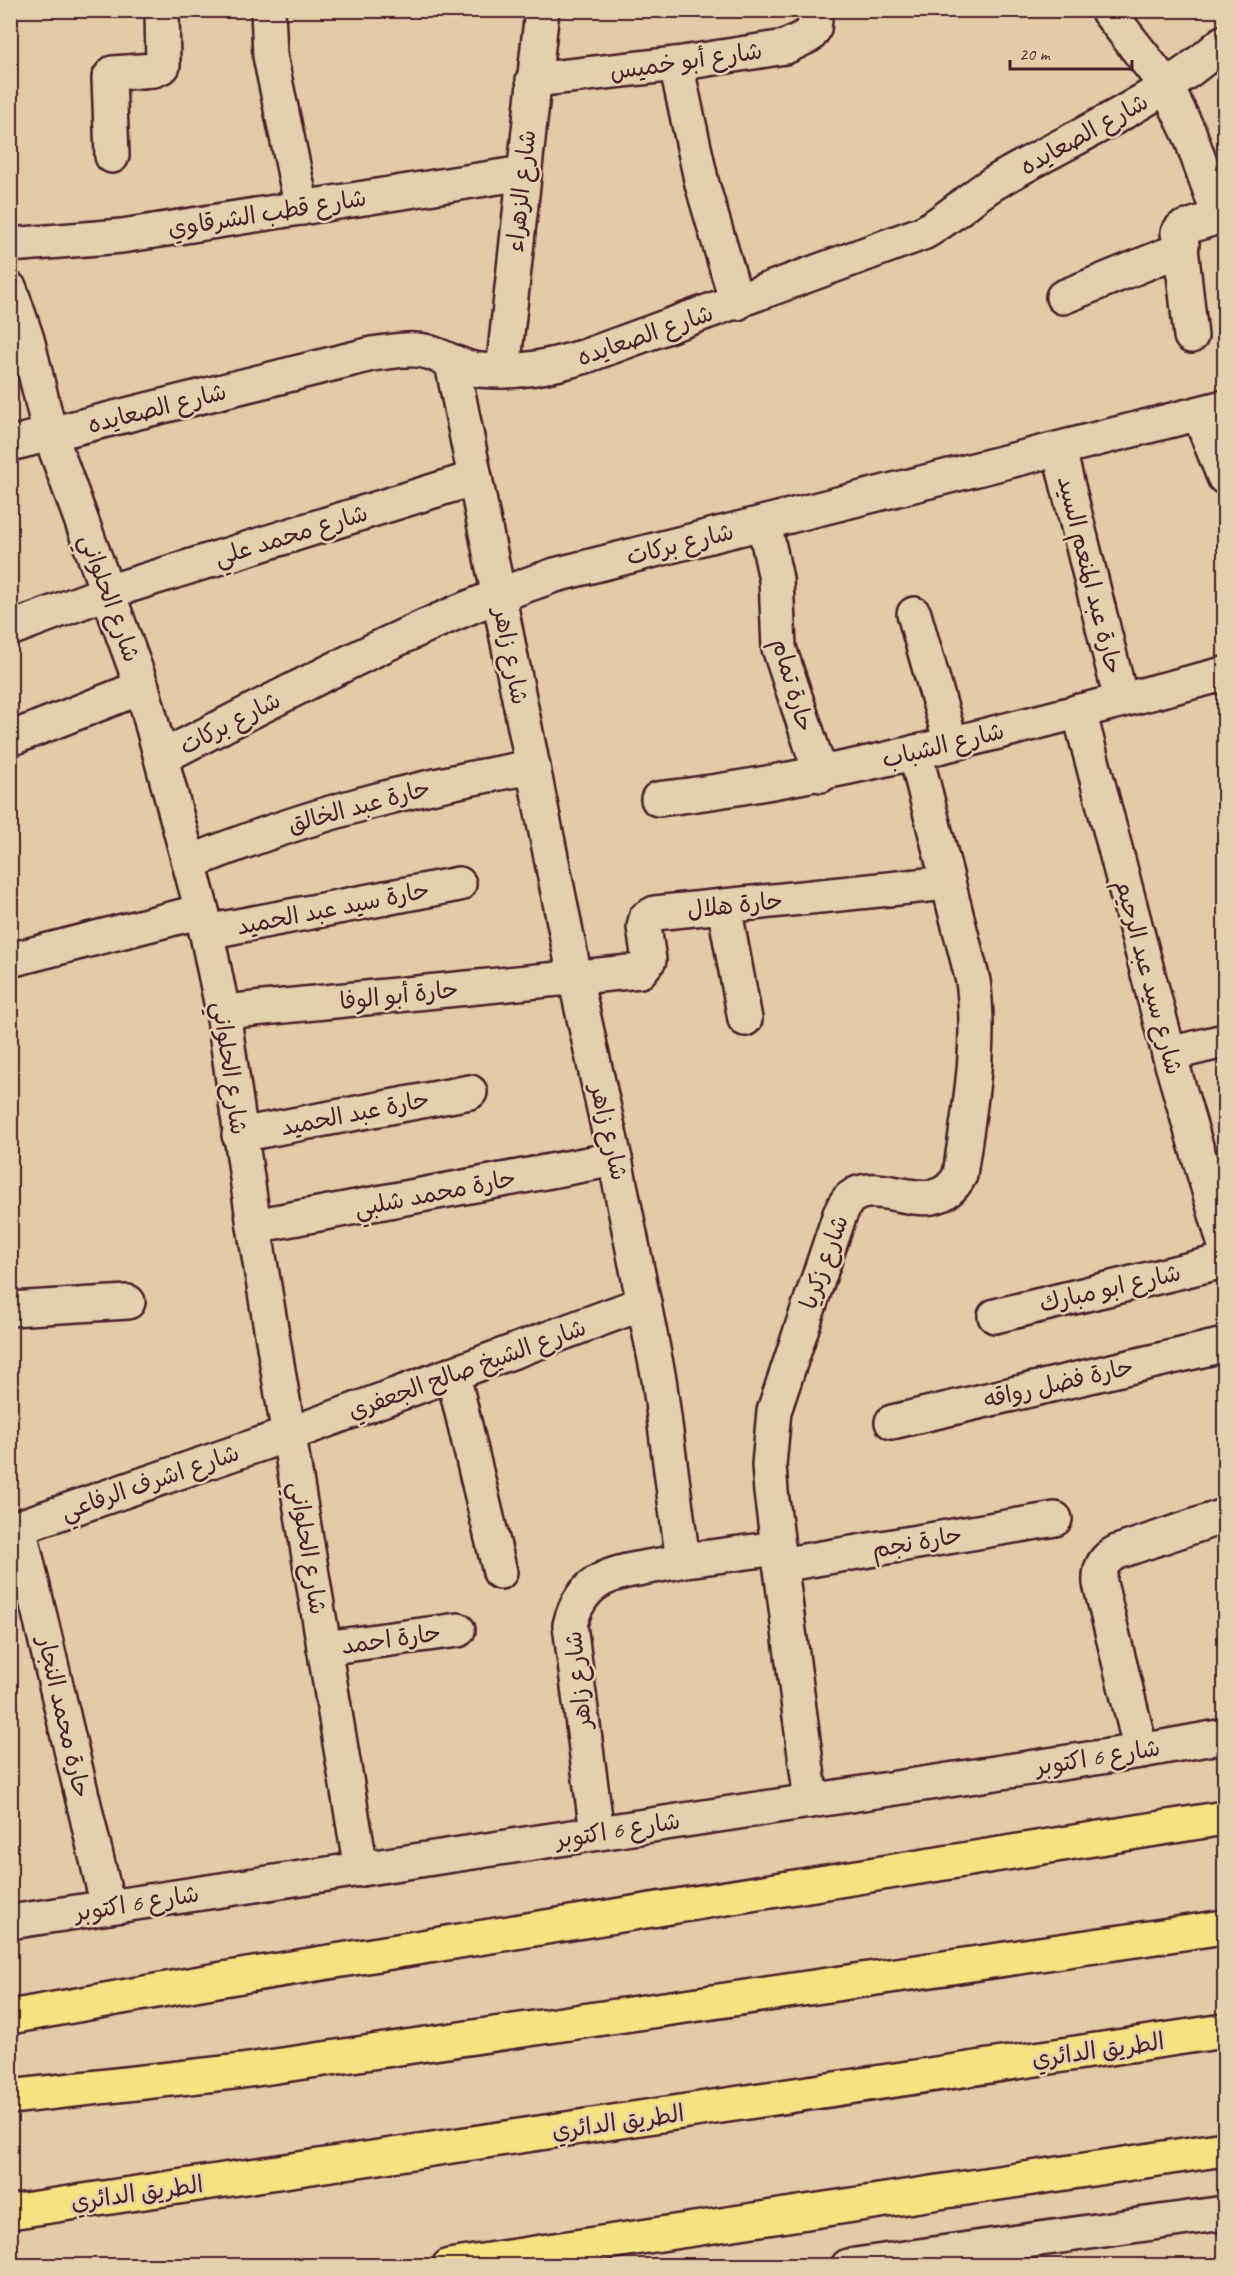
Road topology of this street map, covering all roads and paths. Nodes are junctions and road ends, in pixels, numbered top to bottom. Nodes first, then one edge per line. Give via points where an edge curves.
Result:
1 (162, 10) edge
2 (268, 10) edge
3 (542, 10) edge
4 (816, 10) edge
5 (1107, 10) edge
6 (1224, 42) edge
7 (676, 64) junction
8 (533, 80) junction
9 (1167, 87) junction
10 (112, 156) dead end
11 (523, 173) junction
12 (302, 208) junction
13 (1224, 213) edge
14 (10, 245) edge
15 (1181, 248) junction
16 (10, 289) edge
17 (1063, 297) dead end
18 (737, 303) junction
19 (1191, 336) dead end
20 (452, 363) junction
21 (503, 371) junction
22 (1212, 410) edge
23 (50, 434) junction
24 (10, 444) edge
25 (1059, 450) junction
26 (1224, 477) edge
27 (475, 478) junction
28 (765, 523) junction
29 (108, 592) junction
30 (499, 594) junction
31 (914, 614) dead end
32 (10, 629) edge
33 (1224, 674) edge
34 (142, 687) junction
35 (1121, 700) junction
36 (1079, 711) junction
37 (10, 739) edge
38 (951, 743) junction
39 (915, 752) junction
40 (162, 757) junction
41 (533, 767) junction
42 (821, 775) junction
43 (658, 799) dead end
44 (191, 862) junction
45 (947, 883) junction
46 (459, 884) dead end
47 (724, 906) junction
48 (204, 922) junction
49 (10, 960) edge
50 (575, 977) junction
51 (223, 1012) junction
52 (745, 1019) dead end
53 (1224, 1041) edge
54 (1169, 1054) junction
55 (470, 1092) dead end
56 (239, 1135) junction
57 (615, 1159) junction
58 (254, 1226) junction
59 (1224, 1242) edge
60 (1224, 1260) edge
61 (128, 1302) dead end
62 (644, 1304) junction
63 (10, 1309) edge
64 (995, 1316) dead end
65 (1224, 1345) edge
66 (453, 1375) junction
67 (892, 1422) dead end
68 (290, 1434) junction
69 (1224, 1516) edge
70 (1055, 1519) dead end
71 (15, 1528) edge
72 (778, 1557) junction
73 (679, 1561) junction
74 (500, 1572) dead end
75 (458, 1630) dead end
76 (324, 1648) junction
77 (1224, 1736) edge
78 (1141, 1751) junction
79 (811, 1801) junction
80 (1224, 1818) edge
81 (597, 1833) junction
82 (361, 1869) junction
83 (108, 1907) junction
84 (10, 1922) edge
85 (1224, 1927) edge
86 (10, 2016) edge
87 (1224, 2031) edge
88 (10, 2097) edge
89 (1224, 2149) edge
90 (10, 2212) edge
91 (1224, 2213) edge
92 (1006, 2254) edge
93 (449, 2265) edge
94 (848, 2265) edge

1 - 10 street via 163,66 159,70 113,73 109,78
2 - 12 street via 270,56
3 - 8 street, شارع الزهراء
4 - 7 street, شارع أبو خميس via 814,29 796,44
5 - 9 street
6 - 9 street, شارع الصعايده
7 - 8 street, شارع أبو خميس
7 - 18 street via 702,184
8 - 11 street, شارع الزهراء
9 - 13 street via 1190,135 1213,199
9 - 18 street, شارع الصعايده via 993,184 923,233
11 - 12 street, شارع قطب الشرقاوي
11 - 21 street, شارع الزهراء
12 - 14 street, شارع قطب الشرقاوي via 122,236
13 - 15 street via 1181,230
15 - 17 street
15 - 19 street
16 - 23 street, شارع الحلواني via 27,339
18 - 21 street, شارع الصعايده via 554,366
20 - 21 street, شارع الصعايده
20 - 23 street, شارع الصعايده via 424,351 372,354
20 - 27 street, شارع زاهر
22 - 25 street, شارع بركات
22 - 26 street
23 - 24 street, شارع الصعايده
23 - 29 street, شارع الحلواني
25 - 28 street, شارع بركات
25 - 35 street, حارة عبد المنعم السيد
27 - 29 street, شارع محمد علي
27 - 30 street, شارع زاهر
28 - 30 street, شارع بركات via 555,575
28 - 42 street, حارة تمام via 776,579 778,648
29 - 32 street, شارع محمد علي
29 - 34 street, شارع الحلواني
30 - 40 street, شارع بركات via 426,625
30 - 41 street, شارع زاهر
31 - 38 street
33 - 35 street, شارع الشباب
34 - 37 street
34 - 40 street, شارع الحلواني
35 - 36 street, شارع الشباب
36 - 38 street, شارع الشباب
36 - 54 street, شارع سيد عبد الرحيم
38 - 39 street, شارع الشباب
39 - 42 street, شارع الشباب
39 - 45 street, شارع زكريا
40 - 44 street, شارع الحلواني
41 - 44 street, حارة عبد الخالق via 451,781 324,813
41 - 50 street, شارع زاهر
42 - 43 street, شارع الشباب
44 - 48 street, شارع الحلواني
45 - 47 street, حارة هلال
45 - 72 street, شارع زكريا via 973,981 977,1013 974,1075 960,1174 954,1187 929,1197 858,1193 848,1199 840,1214 774,1411 769,1465
46 - 48 street, حارة سيد عبد الحميد
47 - 50 street, حارة هلال via 650,915 644,927 649,956 646,967
47 - 52 street
48 - 49 street, حارة سيد عبد الحميد
48 - 51 street, شارع الحلواني
50 - 51 street, حارة أبو الوفا
50 - 57 street, شارع زاهر
51 - 56 street, شارع الحلواني
53 - 54 street
54 - 59 street, شارع سيد عبد الرحيم
55 - 56 street, حارة عبد الحميد
56 - 58 street, شارع الحلواني
57 - 58 street, حارة محمد شلبي
57 - 62 street, شارع زاهر
58 - 68 street, شارع الحلواني
60 - 64 street, شارع ابو مبارك
61 - 63 street
62 - 66 street, شارع الشيخ صالح الجعفري
62 - 73 street, شارع زاهر via 670,1445 682,1554
65 - 67 street, حارة فضل رواقه
66 - 68 street, شارع الشيخ صالح الجعفري
66 - 74 street
68 - 71 street, شارع اشرف الرفاعي
68 - 76 street, شارع الحلواني
69 - 78 street via 1117,1552 1100,1568 1100,1583
70 - 72 street, حارة نجم
71 - 83 street, حارة محمد النجار
72 - 73 street, حارة نجم
72 - 79 street, شارع زكريا
73 - 81 street, شارع زاهر via 614,1573 594,1583 573,1610 570,1625
75 - 76 street, حارة احمد
76 - 82 street, شارع الحلواني
77 - 78 street, شارع 6 اكتوبر
78 - 79 street, شارع 6 اكتوبر
79 - 81 street, شارع 6 اكتوبر
80 - 86 highway
81 - 82 street, شارع 6 اكتوبر
82 - 83 street, شارع 6 اكتوبر
83 - 84 street, شارع 6 اكتوبر
85 - 88 highway via 254,2070
87 - 90 highway, الطريق الدائري
89 - 93 highway
91 - 92 street
92 - 94 street

